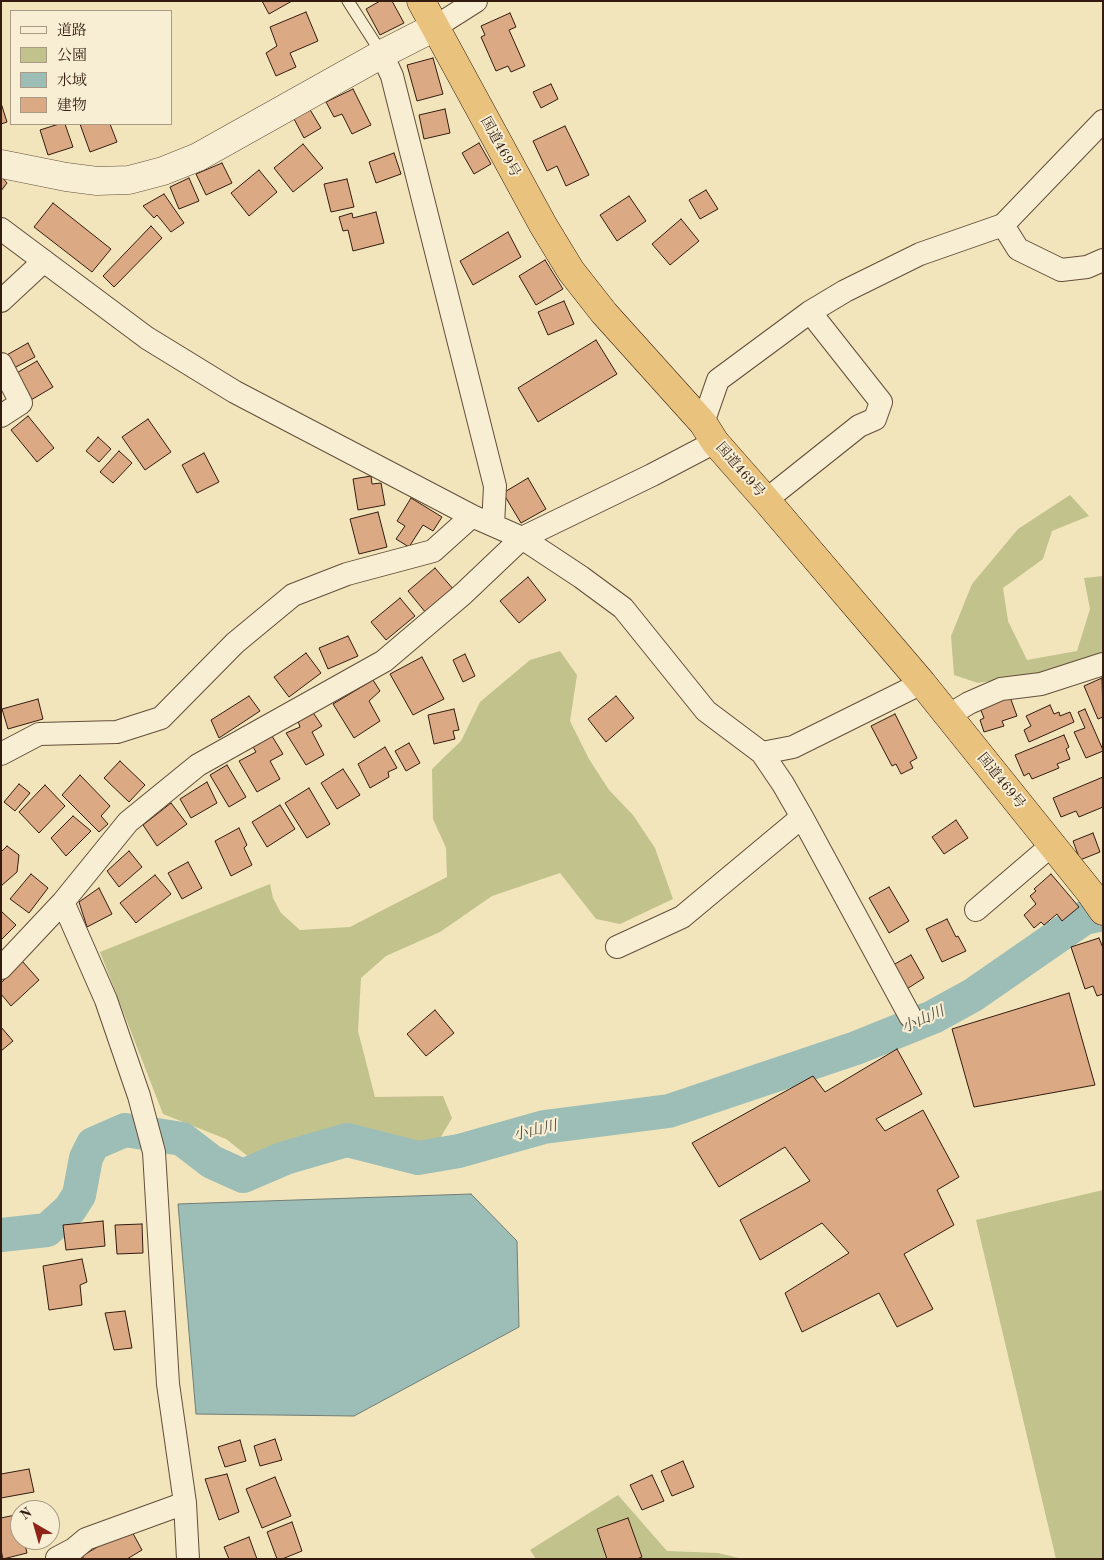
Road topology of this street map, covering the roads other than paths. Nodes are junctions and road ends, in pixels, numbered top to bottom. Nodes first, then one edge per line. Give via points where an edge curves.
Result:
1 (348, 1) edge
2 (421, 1) edge
3 (476, 1) edge
4 (435, 27) junction
5 (382, 54) junction
6 (1103, 121) edge
7 (1, 164) edge
8 (1003, 226) junction
9 (1, 229) edge
10 (1103, 260) edge
11 (44, 261) junction
12 (1, 301) edge
13 (810, 312) junction
14 (1, 364) edge
15 (1, 416) edge
16 (709, 433) junction
17 (766, 500) junction
18 (472, 516) junction
19 (493, 525) junction
20 (522, 538) junction
21 (1103, 664) edge
22 (922, 682) junction
23 (949, 715) junction
24 (762, 753) junction
25 (1, 754) edge
26 (802, 817) junction
27 (1052, 845) junction
28 (1098, 897) edge
29 (62, 902) junction
30 (976, 910) dead end
31 (617, 947) dead end
32 (1, 968) edge
33 (910, 1016) dead end
34 (184, 1503) junction
35 (57, 1558) edge
36 (188, 1559) edge

1 - 5 lane
2 - 4 highway, 国道469号
3 - 4 street
4 - 5 street
4 - 16 highway, 国道469号 via 571,271
5 - 7 street via 198,157 163,171 129,180 97,181
5 - 19 street via 392,76 495,486
6 - 8 street
8 - 10 street via 1018,249 1061,270 1087,267
8 - 13 street via 920,254
9 - 11 street
11 - 12 street
11 - 18 street via 146,338 234,392
13 - 16 street via 718,380
13 - 17 street via 880,402 875,419 859,426
14 - 15 street via 21,403
16 - 17 highway, 国道469号
16 - 20 street
17 - 22 highway, 国道469号
18 - 19 street
18 - 25 street via 434,552 347,574 293,595 235,643 161,718 117,732 39,734
19 - 20 street
20 - 24 street via 623,608 706,711
20 - 29 street via 463,594 384,661 184,777 128,822
21 - 23 street via 1041,684 1002,689
22 - 23 highway, 国道469号
22 - 24 street via 793,747
23 - 27 highway, 国道469号
24 - 26 street
26 - 31 street via 682,917
26 - 33 street
27 - 28 highway, 国道469号
27 - 30 street
29 - 32 street
29 - 34 street via 106,1000 153,1148 168,1384
34 - 35 street via 86,1538
34 - 36 street

